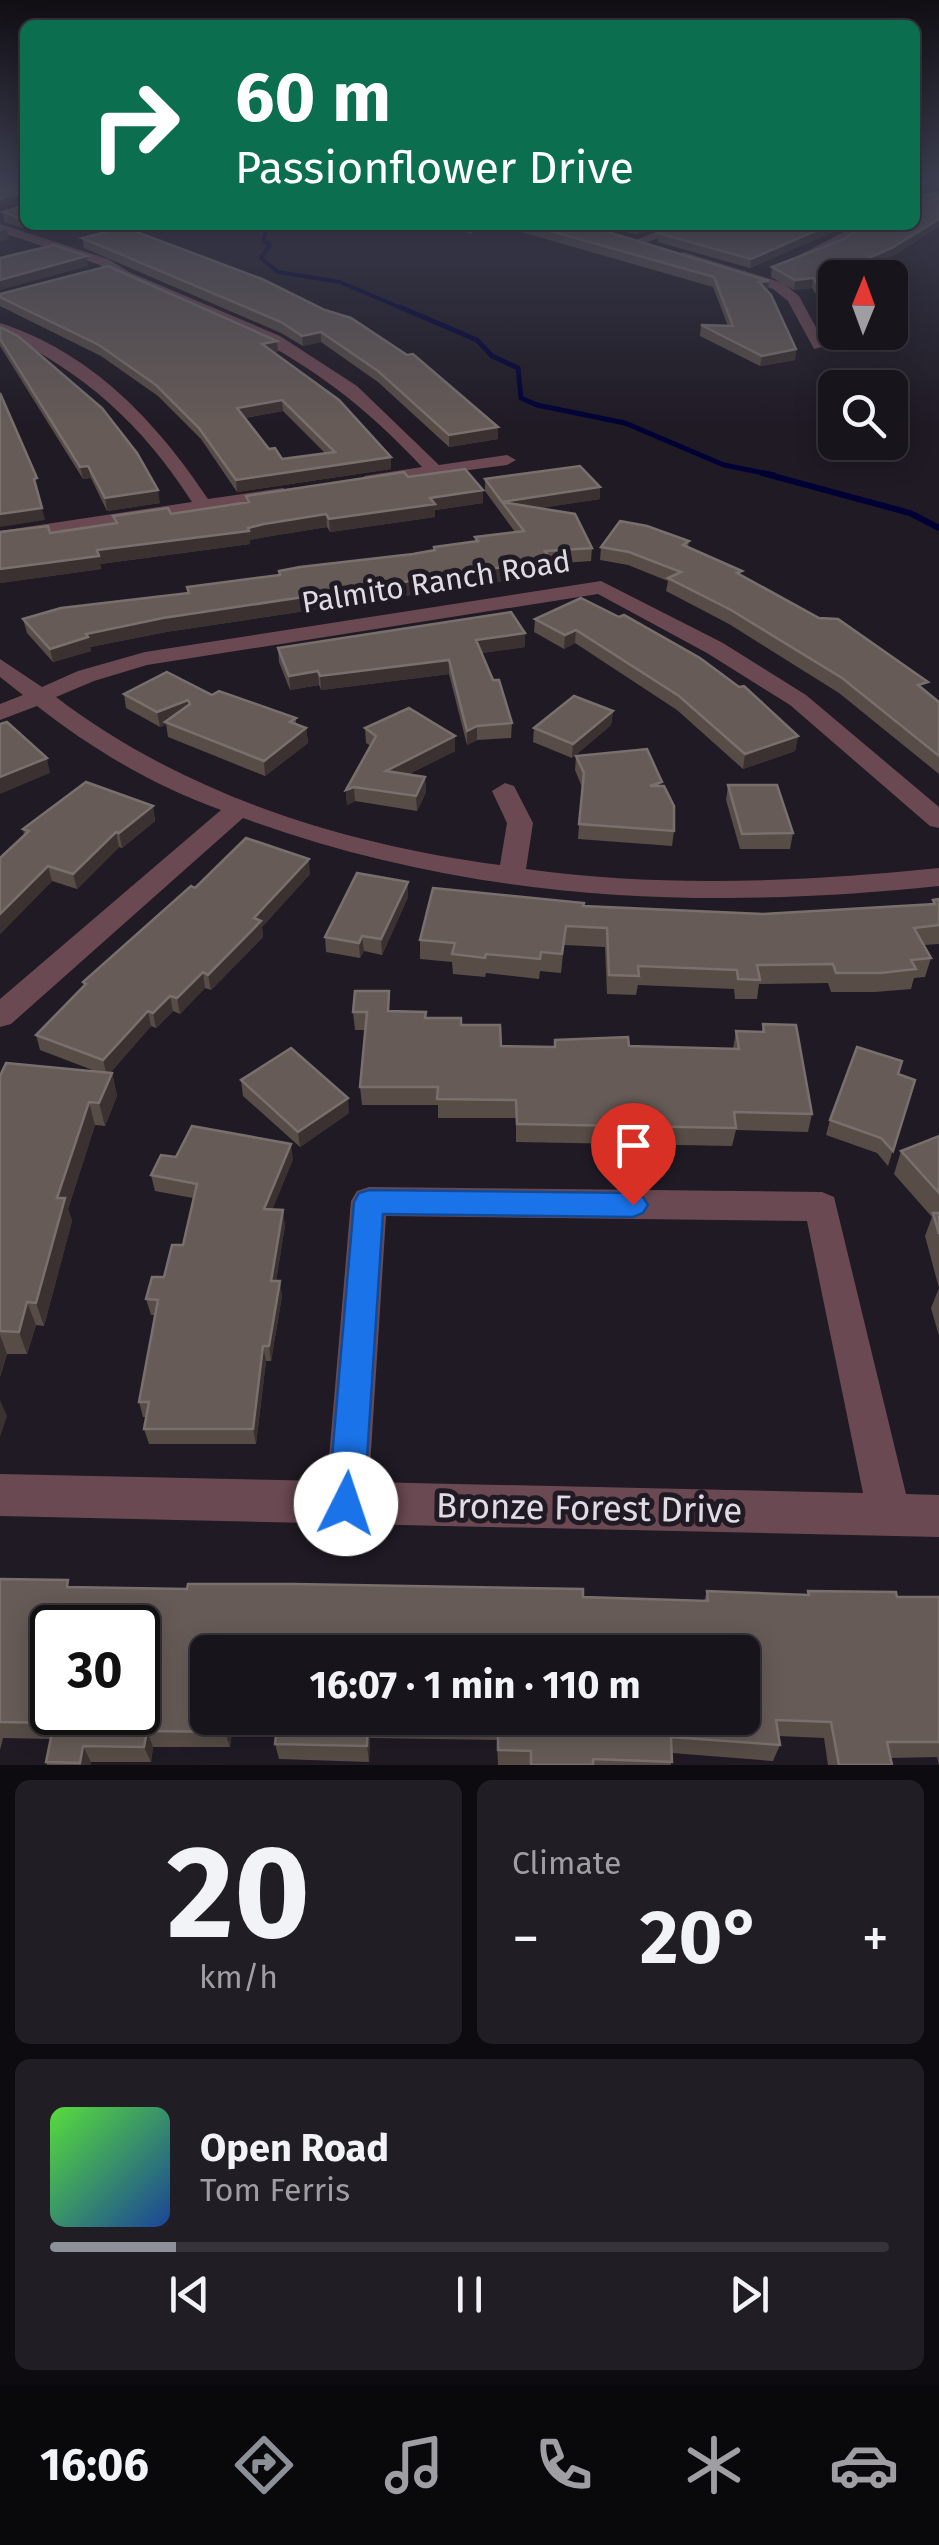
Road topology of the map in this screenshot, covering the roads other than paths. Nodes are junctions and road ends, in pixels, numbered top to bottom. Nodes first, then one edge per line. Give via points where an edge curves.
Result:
1 (102, 262) edge
2 (705, 262) edge
3 (788, 262) edge
4 (783, 265) edge
5 (112, 267) junction
6 (768, 270) dead end
7 (93, 272) edge
8 (752, 276) junction
9 (0, 327) edge
10 (818, 344) edge
11 (507, 460) dead end
12 (434, 470) junction
13 (357, 482) edge
14 (300, 490) edge
15 (204, 505) junction
16 (0, 537) edge
17 (0, 666) edge
18 (35, 699) junction
19 (0, 714) edge
20 (505, 791) dead end
21 (236, 810) junction
22 (939, 820) edge
23 (510, 876) junction
24 (939, 877) edge
25 (0, 1016) edge
26 (0, 1496) edge
27 (346, 1504) junction
28 (889, 1514) junction
29 (939, 1516) edge

1 - 5 street
2 - 8 street
3 - 4 street
5 - 7 street
5 - 12 street via 300,354 384,417
6 - 8 street
8 - 10 street via 794,299
9 - 15 street via 60,357 126,403
11 - 12 street
12 - 13 street
14 - 15 street
15 - 16 street
17 - 18 street
18 - 19 street, Palmito Ranch Road
18 - 21 street via 99,743
18 - 22 street, Palmito Ranch Road via 146,659 601,587 798,700
20 - 23 street via 523,832
21 - 23 street via 367,848
21 - 25 street
23 - 24 street via 676,891 800,891
26 - 27 street, Bronze Forest Drive
27 - 28 street, Bronze Forest Drive
27 - 28 street via 369,1202 822,1208
28 - 29 street, Bronze Forest Drive

